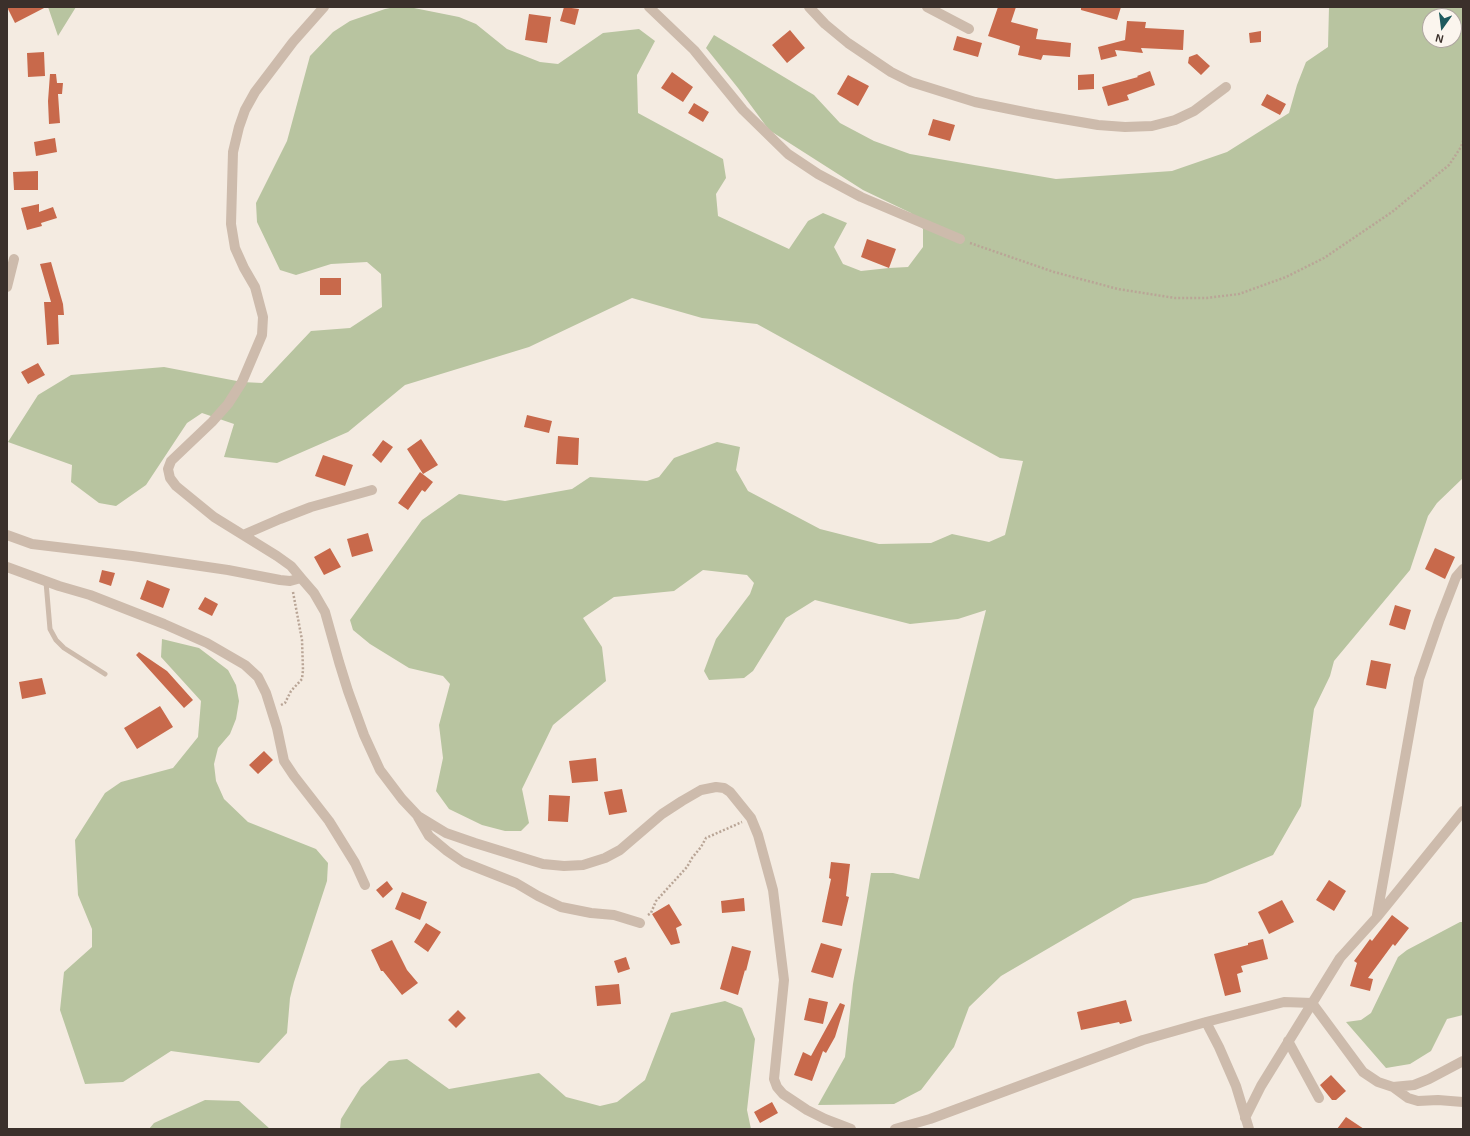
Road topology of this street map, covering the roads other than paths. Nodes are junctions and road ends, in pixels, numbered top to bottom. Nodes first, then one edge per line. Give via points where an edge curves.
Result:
1 (324, 7) edge
2 (649, 7) edge
3 (809, 7) edge
4 (927, 7) edge
5 (969, 30) dead end
6 (1226, 87) dead end
7 (960, 239) road end
8 (14, 259) dead end
9 (7, 287) edge
10 (372, 490) dead end
11 (7, 535) edge
12 (243, 535) junction
13 (7, 567) edge
14 (1463, 569) edge
15 (301, 578) junction
16 (46, 582) junction
17 (106, 674) dead end
18 (1463, 811) edge
19 (418, 816) junction
20 (365, 885) dead end
21 (1377, 917) junction
22 (640, 923) road end
23 (1312, 1003) junction
24 (1206, 1022) junction
25 (1288, 1041) junction
26 (1463, 1061) edge
27 (1393, 1087) junction
28 (1319, 1098) dead end
29 (1463, 1102) edge
30 (1246, 1118) junction
31 (851, 1129) edge
32 (895, 1129) edge
33 (1249, 1129) edge

1 - 12 street via 293,42 255,92 245,110 233,152 231,224 235,248 255,287 262,317 262,335 242,382 228,404 171,461 168,469 170,478 176,486 214,517
2 - 7 street via 694,50 743,110 788,154 818,174 861,197
3 - 6 street via 848,43 891,72 911,82 975,102 1026,112 1098,125 1152,126 1175,120 1194,111
4 - 5 street
8 - 9 street
10 - 12 street via 312,507
11 - 15 street via 32,544 132,556 280,580
12 - 15 street via 291,566
13 - 16 street
14 - 21 street via 1456,577 1419,679
15 - 19 street via 325,612 348,691 364,736 380,770
16 - 17 lane via 50,629 56,640 64,648
16 - 20 street via 90,595 164,624 214,647 245,665 258,677 266,693 284,762 329,821 355,863
18 - 21 street
19 - 22 street via 429,836 463,862 516,883 561,907 614,915
19 - 31 street via 446,833 543,864 583,865 620,850 662,814 701,790 716,787 730,792 751,818 773,890 784,980 774,1079 783,1094 807,1110
21 - 23 street via 1340,958
23 - 24 street via 1284,1002
23 - 25 street
23 - 27 street via 1363,1072 1378,1082
24 - 30 street via 1236,1086
24 - 32 street via 1143,1040 930,1119
25 - 28 street
25 - 30 street via 1261,1086
26 - 27 street via 1414,1085
27 - 29 street via 1408,1098 1418,1101
30 - 33 street

